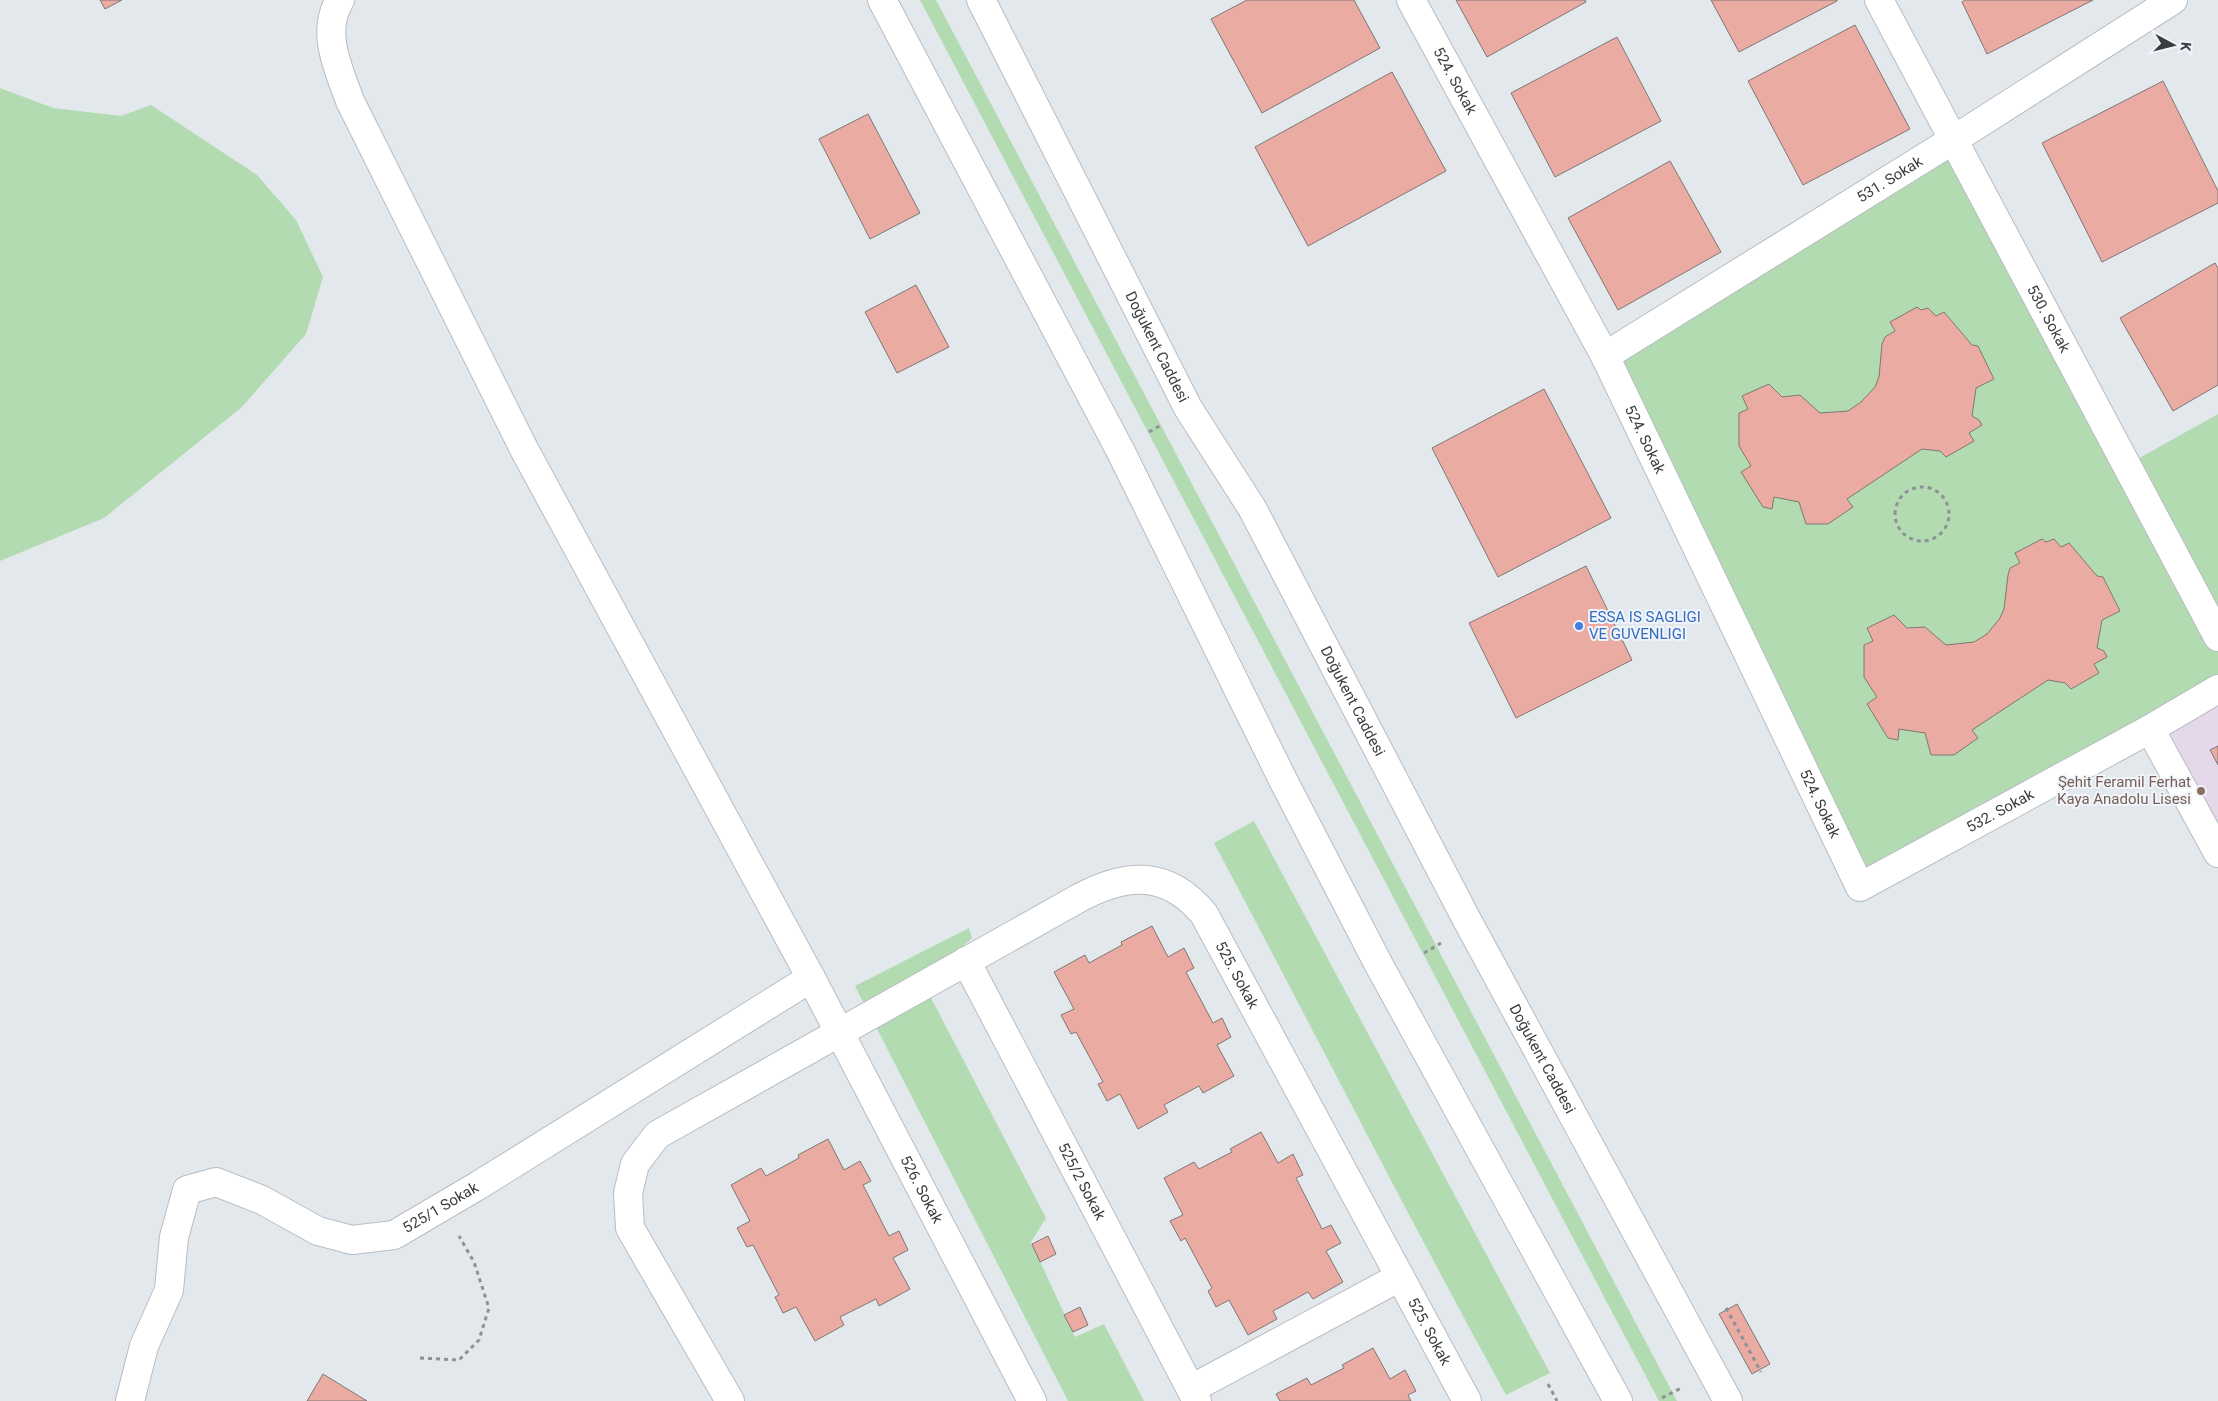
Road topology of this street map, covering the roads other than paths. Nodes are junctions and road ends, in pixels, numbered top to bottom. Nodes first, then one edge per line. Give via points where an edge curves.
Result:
1 (340, 0) edge
2 (882, 0) edge
3 (981, 0) edge
4 (1410, 0) edge
5 (1879, 0) edge
6 (2172, 0) edge
7 (1953, 140) junction
8 (1604, 356) junction
9 (2218, 637) edge
10 (2218, 689) edge
11 (2150, 729) junction
12 (2218, 853) edge
13 (1860, 887) joint
14 (966, 961) junction
15 (811, 978) junction
16 (840, 1032) junction
17 (1400, 1277) junction
18 (1194, 1395) edge
19 (130, 1401) edge
20 (730, 1401) edge
21 (1032, 1401) edge
22 (1467, 1401) edge
23 (1618, 1401) edge
24 (1728, 1401) edge

1 - 15 street, 526. Sokak via 331,30 333,49 350,102 524,449
2 - 23 street via 1120,450 1284,782 1379,965
3 - 24 street, Doğukent Caddesi via 1188,408 1252,508 1467,920
4 - 8 street, 524. Sokak
5 - 7 street, 530. Sokak
6 - 7 street, 531. Sokak
7 - 8 street, 531. Sokak
7 - 9 street, 530. Sokak
8 - 13 street, 524. Sokak
10 - 11 street, 532. Sokak
11 - 12 street
11 - 13 street, 532. Sokak
14 - 16 street, 525. Sokak
14 - 17 street, 525. Sokak via 1094,890 1130,880 1164,883 1192,900 1204,914
14 - 18 street, 525/2 Sokak
15 - 16 street, 526. Sokak
15 - 19 street, 525/1 Sokak via 394,1235 352,1240 318,1231 262,1200 216,1182 187,1190 174,1237 169,1290 144,1346
16 - 20 street, 525. Sokak via 657,1135 636,1164 628,1193 630,1228
16 - 21 street, 526. Sokak
17 - 18 street
17 - 22 street, 525. Sokak

